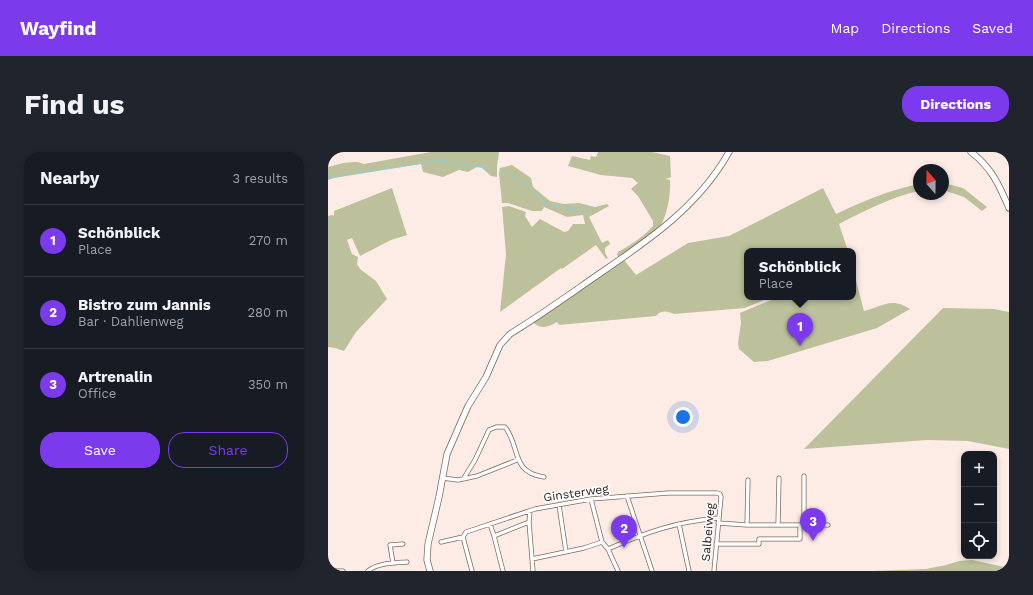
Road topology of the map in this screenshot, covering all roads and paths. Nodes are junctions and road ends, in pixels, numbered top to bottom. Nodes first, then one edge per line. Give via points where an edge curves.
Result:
1 (729, 152) edge
2 (971, 152) edge
3 (1009, 208) edge
4 (517, 460) junction
5 (804, 476) dead end
6 (544, 477) dead end
7 (442, 478) junction
8 (464, 478) junction
9 (779, 478) dead end
10 (748, 480) dead end
11 (720, 494) joint
12 (627, 496) junction
13 (591, 498) junction
14 (559, 504) junction
15 (530, 511) junction
16 (718, 520) junction
17 (529, 522) junction
18 (490, 524) junction
19 (679, 524) junction
20 (748, 525) junction
21 (778, 525) junction
22 (802, 525) junction
23 (828, 525) dead end
24 (640, 535) junction
25 (494, 536) junction
26 (463, 537) junction
27 (441, 542) dead end
28 (602, 542) junction
29 (403, 544) dead end
30 (716, 544) junction
31 (608, 549) junction
32 (566, 552) junction
33 (532, 559) junction
34 (407, 562) dead end
35 (393, 563) junction
36 (616, 570) edge
37 (328, 571) edge
38 (343, 571) edge
39 (368, 571) edge
40 (430, 571) edge
41 (472, 571) edge
42 (503, 571) edge
43 (533, 571) edge
44 (652, 571) edge
45 (688, 571) edge
46 (714, 571) edge

1 - 7 street via 702,192 668,224 503,341 486,377 468,406 447,454
2 - 3 street via 990,170
4 - 6 street via 530,473
4 - 8 street via 477,476
4 - 8 street via 509,432 505,426 496,427 490,430
5 - 22 street
7 - 8 street
7 - 40 street via 427,551
9 - 21 street
10 - 20 street
11 - 12 street, Ginsterweg via 694,492
11 - 16 street, Salbeiweg
12 - 13 street, Ginsterweg
12 - 24 street
13 - 14 street, Ginsterweg
13 - 28 street
14 - 15 street, Ginsterweg
14 - 32 street
15 - 17 street
15 - 18 street, Ginsterweg
16 - 19 street
16 - 20 street
16 - 30 street, Salbeiweg
17 - 25 street
17 - 33 street
18 - 25 street
18 - 26 street, Ginsterweg via 466,532
19 - 24 street
19 - 45 street
20 - 21 street
21 - 22 street
22 - 23 street
22 - 30 street via 800,539 759,539 759,544
24 - 31 street
24 - 44 street
25 - 42 street
26 - 27 street, Ginsterweg
26 - 41 street
28 - 31 street
28 - 32 street
29 - 35 street via 390,545
30 - 46 street, Salbeiweg
31 - 36 street
32 - 33 street
33 - 43 street
34 - 35 street
35 - 39 street
37 - 38 street

